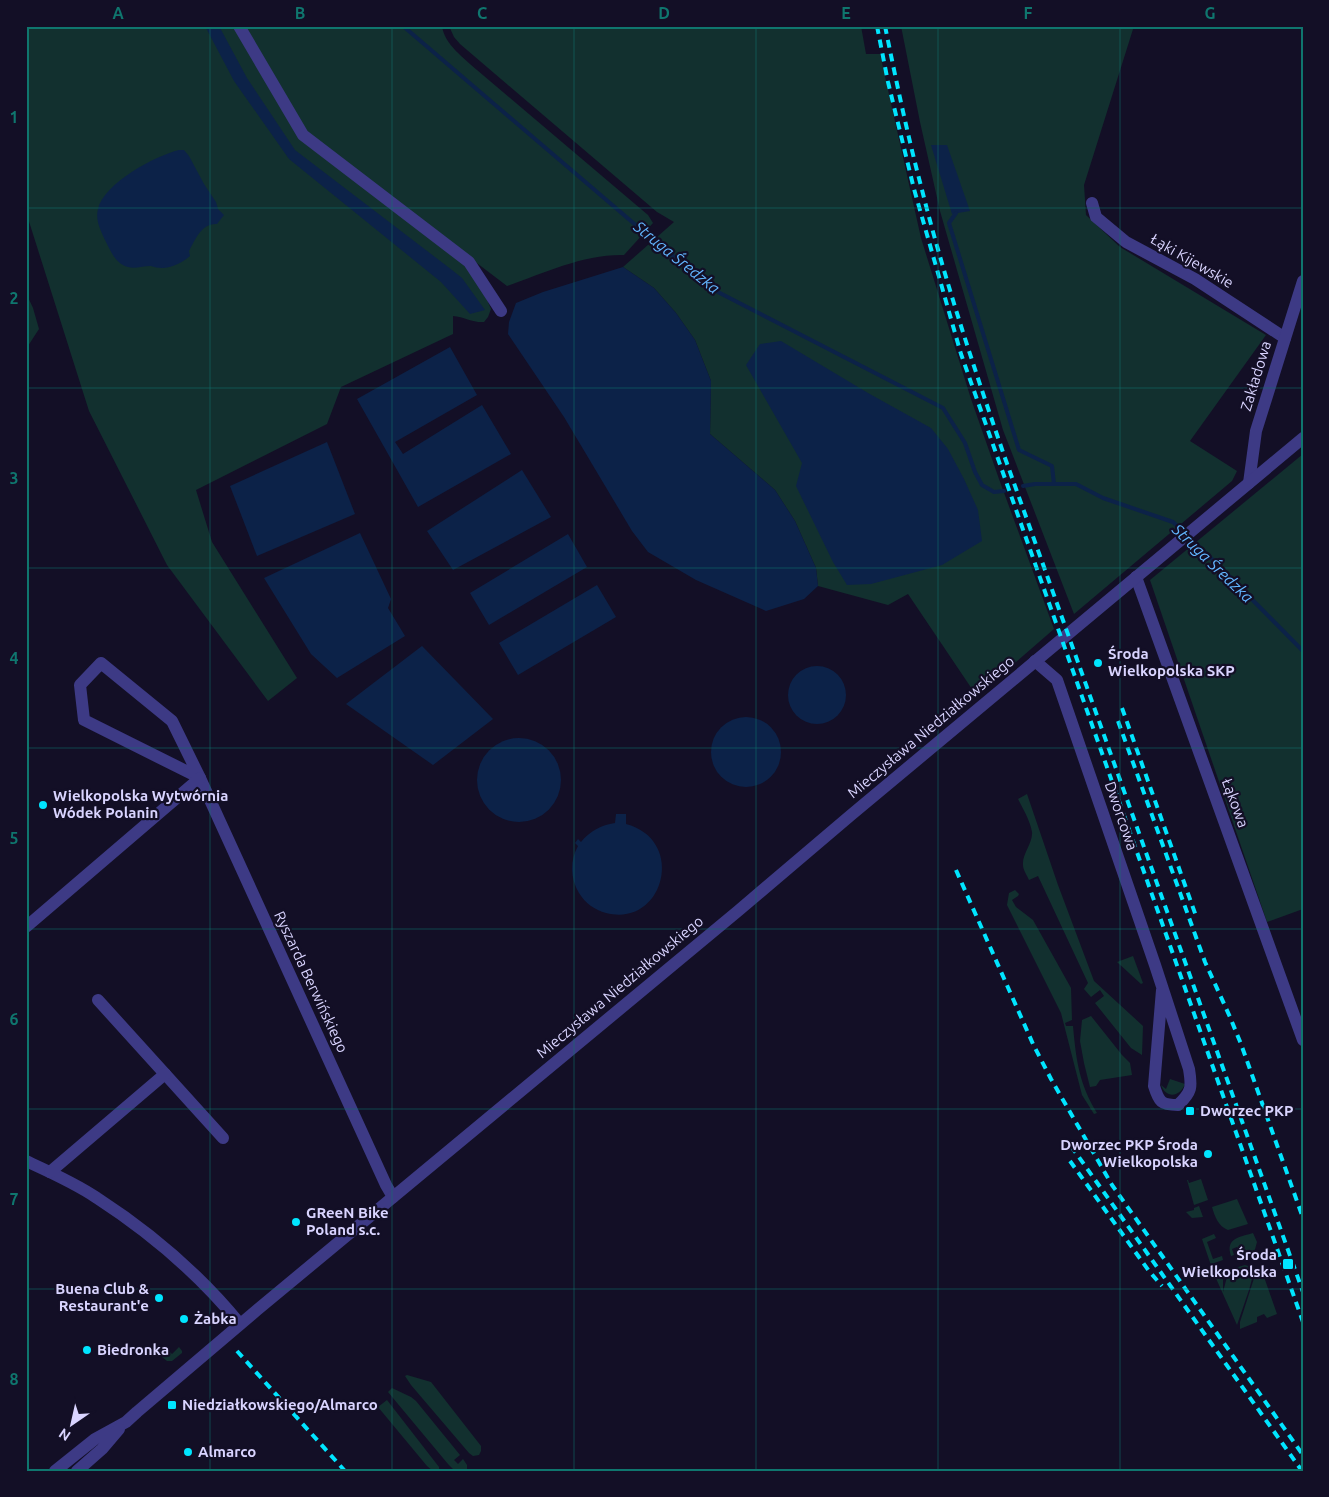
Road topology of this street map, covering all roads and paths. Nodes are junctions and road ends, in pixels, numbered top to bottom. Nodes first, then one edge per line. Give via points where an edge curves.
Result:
1 (240, 26) edge
2 (1092, 203) dead end
3 (1303, 281) edge
4 (501, 311) dead end
5 (1285, 338) junction
6 (1303, 438) edge
7 (1249, 483) junction
8 (1136, 577) junction
9 (1035, 661) junction
10 (200, 778) junction
11 (26, 926) edge
12 (1162, 990) junction
13 (98, 1000) dead end
14 (1303, 1040) edge
15 (165, 1074) junction
16 (224, 1138) dead end
17 (26, 1161) edge
18 (50, 1172) junction
19 (393, 1197) junction
20 (240, 1324) junction
21 (126, 1422) junction
22 (55, 1471) edge
23 (77, 1471) edge

1 - 4 street via 303,136 469,262
2 - 5 street, Łąki Kijewskie via 1096,217 1126,242 1195,279
3 - 5 street, Zakładowa
5 - 7 street, Zakładowa via 1256,431
6 - 7 street
7 - 8 street, Mieczysława Niedziałkowskiego
8 - 9 street, Mieczysława Niedziałkowskiego
8 - 14 street, Łąkowa
9 - 12 street, Dworcowa via 1057,680
9 - 19 street, Mieczysława Niedziałkowskiego
10 - 10 street, Ryszarda Berwińskiego via 172,721 101,663 80,685 84,720
10 - 11 street
10 - 19 street, Ryszarda Berwińskiego
12 - 12 street, Dworcowa via 1154,1086 1158,1099 1166,1105 1178,1105 1187,1097 1192,1084
13 - 15 street
15 - 16 street
15 - 18 street
17 - 18 street
18 - 20 street via 96,1197 152,1237 199,1279
19 - 20 street, Mieczysława Niedziałkowskiego
20 - 21 street, Mieczysława Niedziałkowskiego
21 - 22 street, Mieczysława Niedziałkowskiego via 95,1439
21 - 23 street, Mieczysława Niedziałkowskiego

